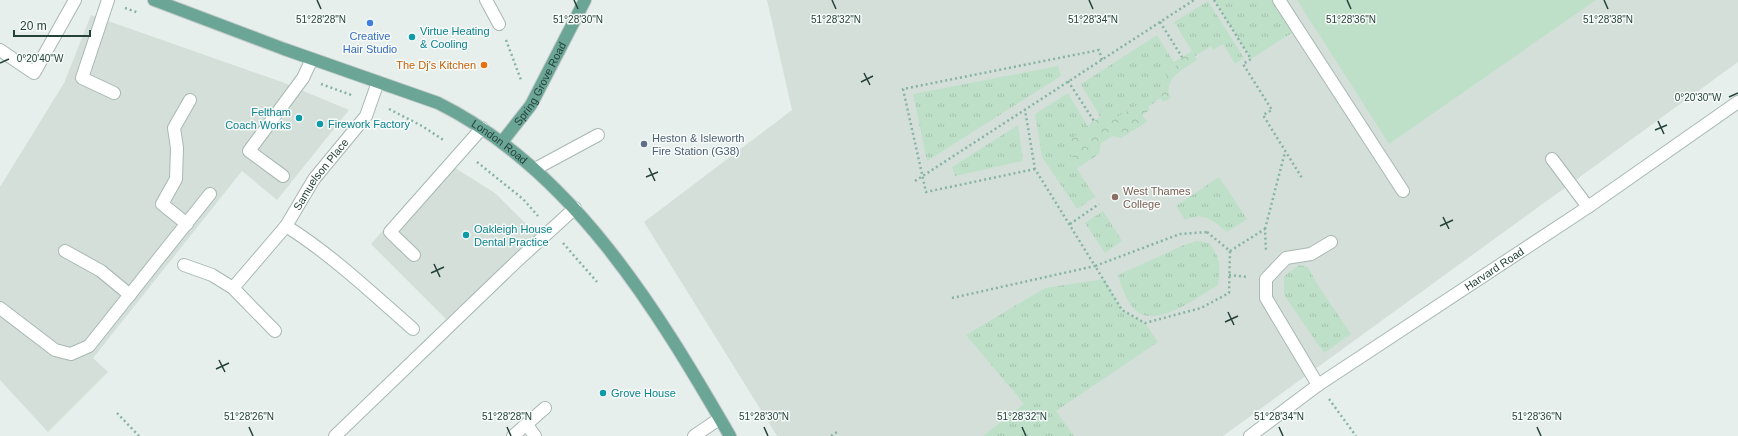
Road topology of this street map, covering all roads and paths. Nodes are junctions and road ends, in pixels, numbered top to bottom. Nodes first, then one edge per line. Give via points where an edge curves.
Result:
1 (75, 0) edge
2 (108, 0) edge
3 (154, 0) edge
4 (486, 0) edge
5 (585, 0) edge
6 (1194, 0) edge
7 (1214, 0) edge
8 (1279, 0) edge
9 (1160, 22) junction
10 (500, 24) joint
11 (0, 50) edge
12 (1182, 57) dead end
13 (312, 59) junction
14 (1102, 60) junction
15 (1068, 81) junction
16 (378, 82) junction
17 (114, 93) dead end
18 (190, 100) dead end
19 (1738, 102) edge
20 (531, 105) junction
21 (1025, 110) junction
22 (1094, 121) dead end
23 (482, 128) junction
24 (598, 135) dead end
25 (502, 142) junction
26 (1285, 152) junction
27 (1552, 159) dead end
28 (535, 169) junction
29 (1035, 169) junction
30 (283, 176) dead end
31 (922, 176) junction
32 (1302, 178) dead end
33 (915, 181) dead end
34 (1403, 191) dead end
35 (210, 194) dead end
36 (1099, 204) dead end
37 (1588, 207) junction
38 (575, 208) junction
39 (187, 224) junction
40 (1069, 224) junction
41 (286, 226) junction
42 (1265, 229) junction
43 (1330, 242) dead end
44 (65, 251) dead end
45 (1230, 251) junction
46 (414, 255) dead end
47 (184, 265) dead end
48 (1095, 266) junction
49 (1266, 279) junction
50 (233, 288) junction
51 (130, 295) junction
52 (952, 298) dead end
53 (0, 308) edge
54 (413, 329) dead end
55 (276, 331) dead end
56 (1318, 385) junction
57 (546, 408) dead end
58 (117, 413) dead end
59 (720, 418) junction
60 (526, 424) junction
61 (837, 432) dead end
62 (139, 436) edge
63 (335, 436) edge
64 (513, 436) edge
65 (535, 436) edge
66 (694, 436) edge
67 (730, 436) edge
68 (831, 436) edge
69 (1250, 436) edge
70 (1356, 436) edge

1 - 11 street via 34,73
2 - 17 street via 82,78
3 - 13 main road, London Road
4 - 10 street
5 - 20 main road, Spring Grove Road
6 - 9 path
7 - 26 path via 1251,59 1242,64 1272,110 1263,115
8 - 34 street
9 - 12 path
9 - 14 path
10 - 20 path
13 - 16 main road, London Road
13 - 30 street via 303,78 249,151
14 - 15 path
14 - 31 path via 1099,50 903,89
15 - 21 path
15 - 22 path
16 - 23 main road, London Road via 438,103
16 - 41 street, Samuelson Place via 366,116 314,179
18 - 39 street via 174,128 177,148 176,178 162,204
19 - 37 street, Harvard Road
20 - 25 main road, Spring Grove Road
21 - 29 path
21 - 31 path
23 - 25 main road, London Road
23 - 46 street via 390,232
24 - 28 street
25 - 28 main road, London Road
26 - 32 path
26 - 42 path
27 - 37 street
28 - 38 main road, London Road
29 - 31 path via 926,192
29 - 40 path
31 - 33 path
35 - 39 street
36 - 40 path
37 - 56 street, Harvard Road
38 - 59 main road, London Road via 647,302
38 - 63 street
39 - 51 street
40 - 48 path
41 - 50 street, Samuelson Place
41 - 54 street via 308,239 345,269
42 - 45 path
42 - 49 path
43 - 49 street via 1311,254 1286,258
44 - 51 street via 101,271
45 - 48 path via 1207,232 1180,234
45 - 48 path via 1228,293 1201,308 1145,323 1122,310
47 - 50 street via 212,275
48 - 52 path
49 - 56 street via 1266,298
50 - 55 street
51 - 53 street via 89,346 71,354 55,350
56 - 69 street, Harvard Road
56 - 70 path
57 - 60 street
58 - 62 path
59 - 66 street
59 - 67 main road, London Road
60 - 64 street
60 - 65 street
61 - 68 path

